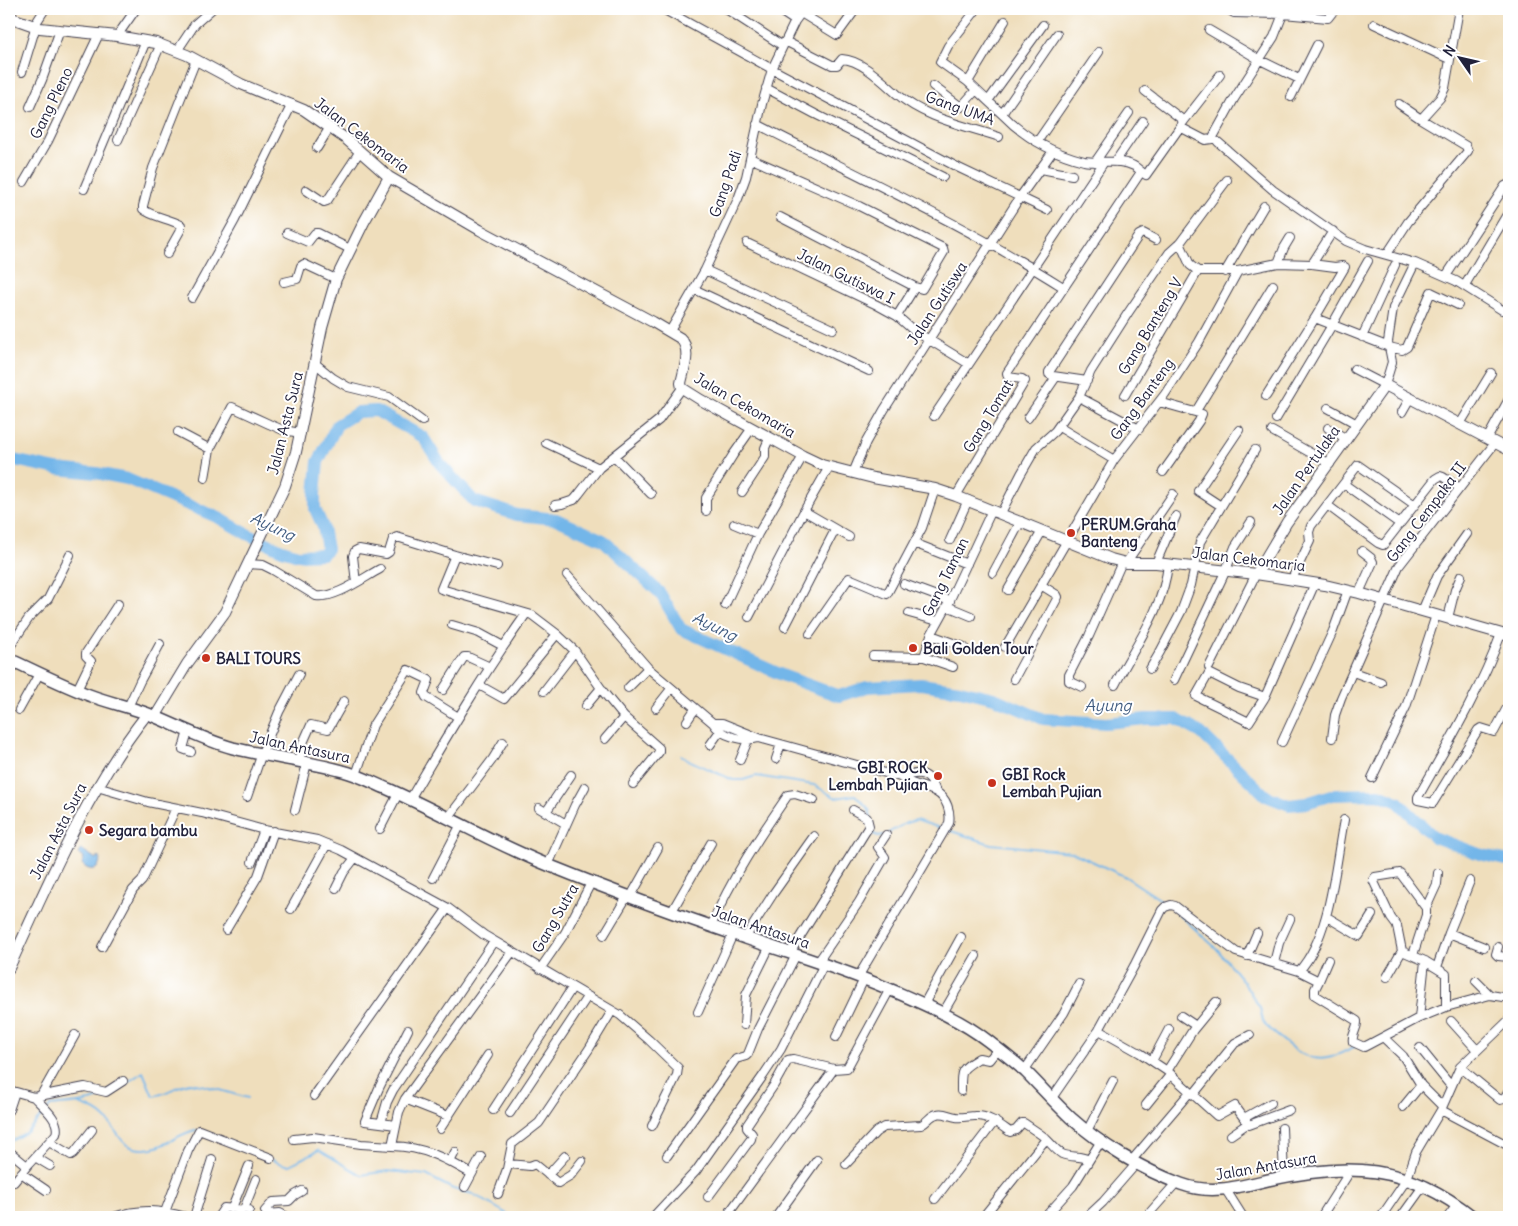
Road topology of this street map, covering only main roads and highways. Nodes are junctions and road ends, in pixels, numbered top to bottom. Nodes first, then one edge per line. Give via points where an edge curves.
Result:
1 (9, 658) edge
2 (1473, 1217) edge

1 - 2 main road, Jalan Antasura via 77,690 151,715 215,743 356,775 548,865 821,963 924,1004 998,1049 1101,1141 1177,1182 1209,1191 1319,1172 1375,1172 1424,1185

